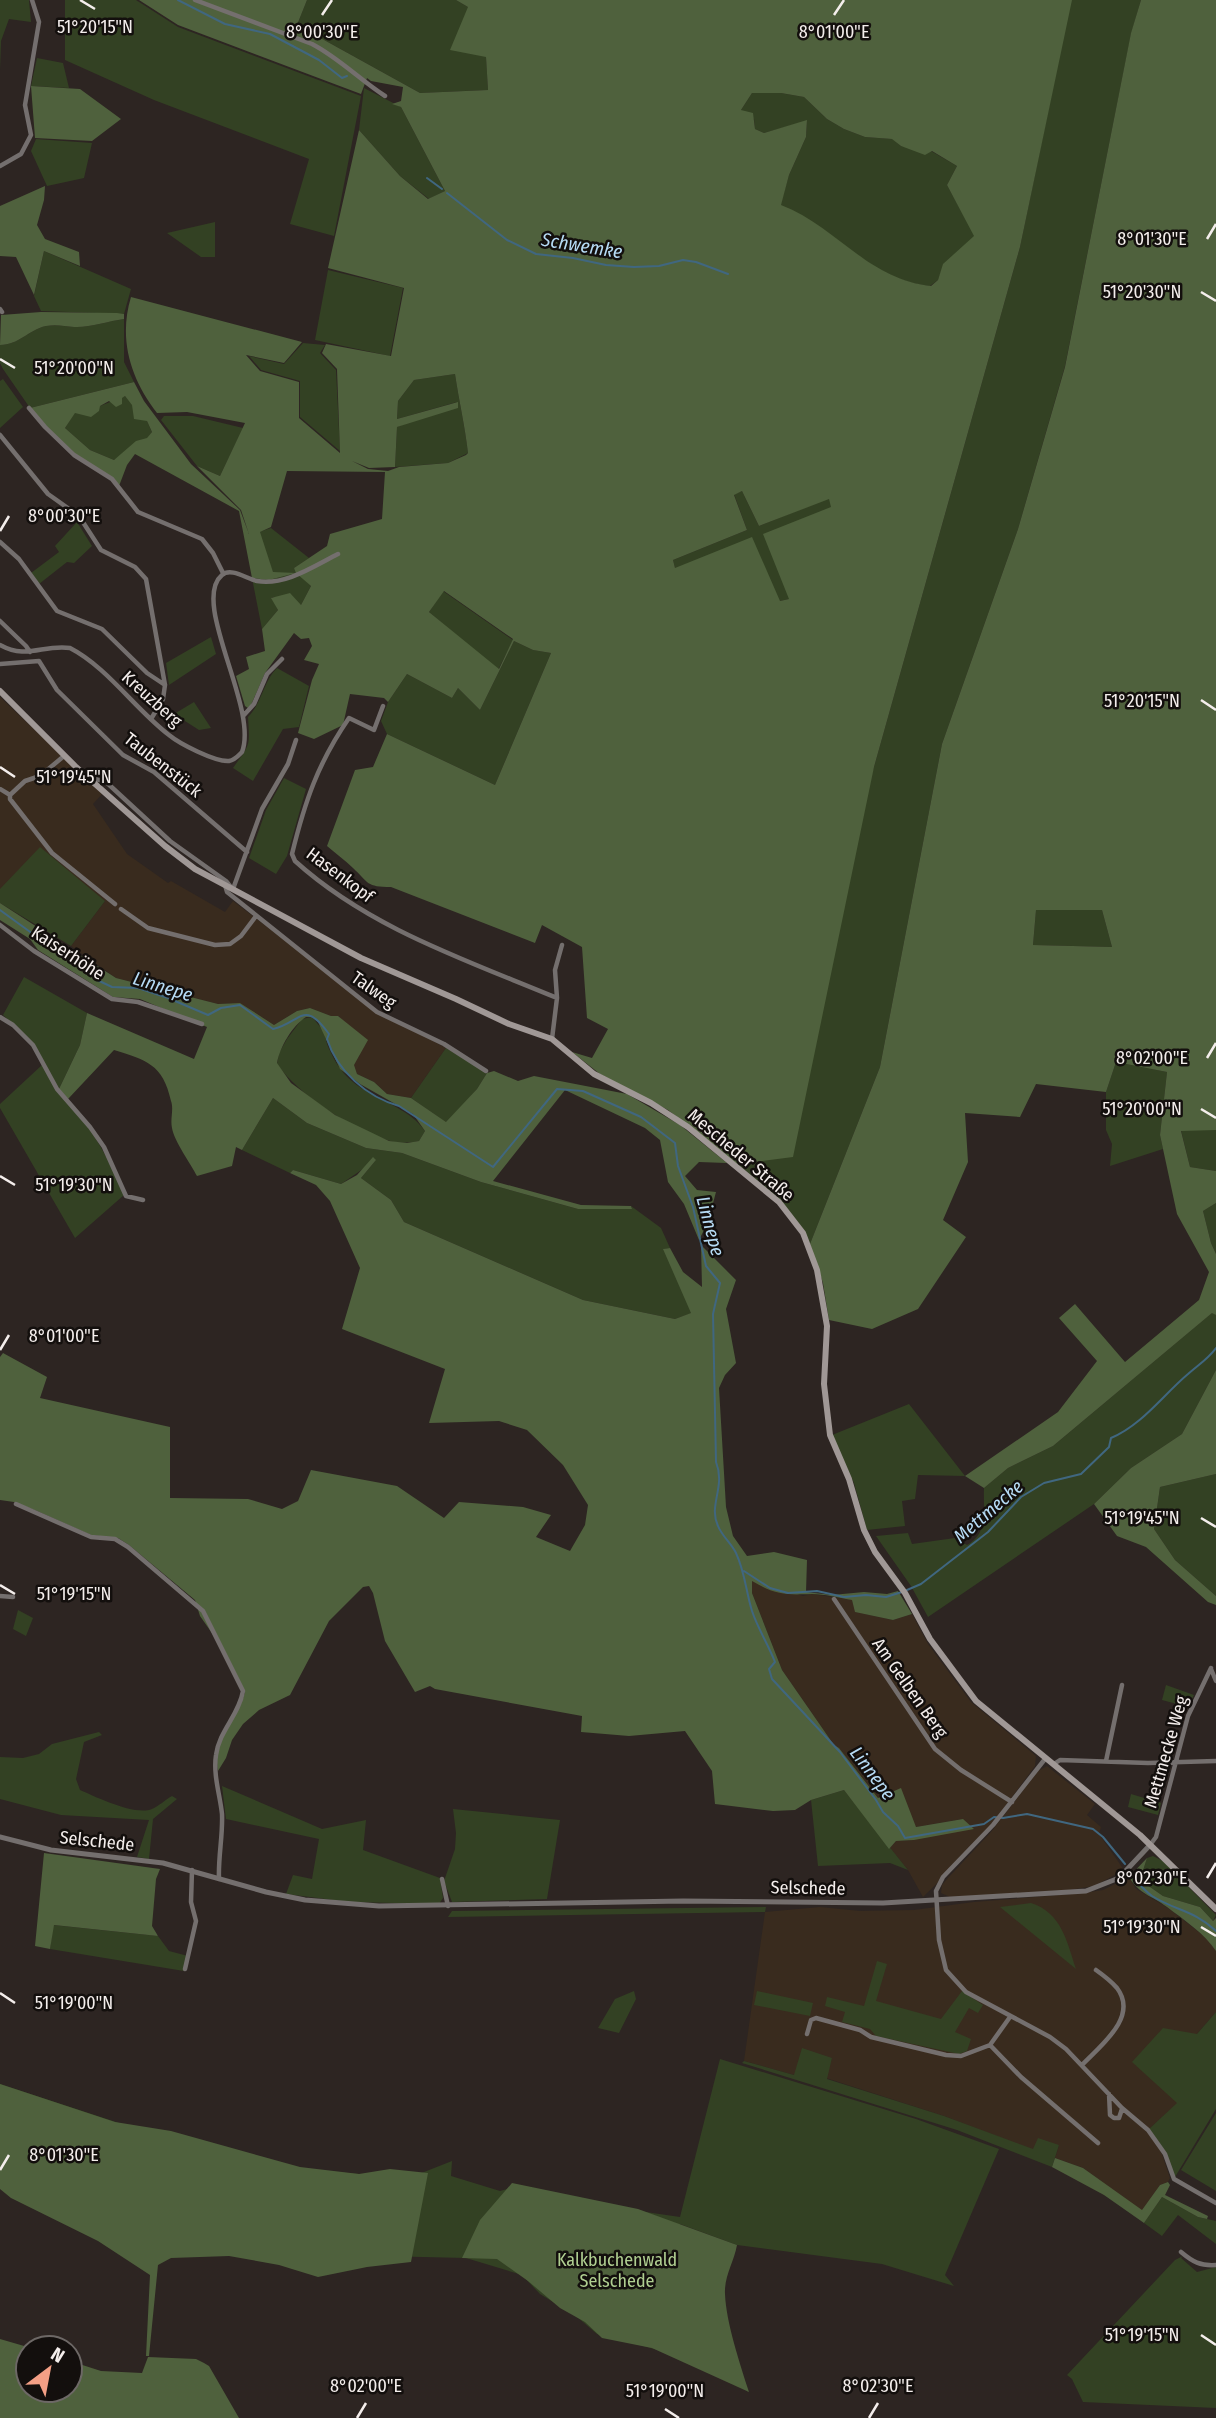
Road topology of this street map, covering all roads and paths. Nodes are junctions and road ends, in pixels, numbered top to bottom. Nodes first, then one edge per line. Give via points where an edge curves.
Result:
1 (32, 0) edge
2 (195, 0) edge
3 (385, 96) dead end
4 (0, 166) edge
5 (29, 408) dead end
6 (0, 435) edge
7 (0, 542) edge
8 (338, 554) dead end
9 (223, 573) junction
10 (0, 621) edge
11 (0, 645) edge
12 (30, 652) junction
13 (282, 659) dead end
14 (0, 664) edge
15 (165, 685) junction
16 (0, 691) edge
17 (383, 706) dead end
18 (244, 715) junction
19 (151, 719) junction
20 (296, 740) dead end
21 (64, 756) junction
22 (88, 778) junction
23 (0, 789) edge
24 (10, 795) junction
25 (247, 852) junction
26 (225, 885) junction
27 (233, 889) junction
28 (115, 904) dead end
29 (121, 909) dead end
30 (256, 916) junction
31 (0, 925) edge
32 (562, 945) dead end
33 (557, 998) junction
34 (0, 1017) edge
35 (202, 1024) dead end
36 (552, 1039) junction
37 (486, 1071) dead end
38 (143, 1200) dead end
39 (16, 1504) dead end
40 (0, 1594) edge
41 (13, 1597) dead end
42 (834, 1600) dead end
43 (1216, 1681) edge
44 (1122, 1685) dead end
45 (1045, 1759) junction
46 (1106, 1761) junction
47 (1216, 1761) edge
48 (1175, 1762) junction
49 (1053, 1765) junction
50 (1012, 1802) junction
51 (0, 1837) edge
52 (1150, 1845) junction
53 (192, 1870) junction
54 (219, 1879) junction
55 (442, 1879) dead end
56 (937, 1901) junction
57 (447, 1906) junction
58 (1216, 1909) edge
59 (185, 1969) dead end
60 (1096, 1970) dead end
61 (1010, 2017) junction
62 (807, 2034) dead end
63 (989, 2045) junction
64 (1082, 2065) junction
65 (1109, 2094) junction
66 (1122, 2108) junction
67 (1098, 2143) dead end
68 (1216, 2203) edge
69 (1181, 2252) dead end
70 (1216, 2265) edge

1 - 4 street via 39,22 25,105 31,135 21,154
2 - 3 street via 313,44
5 - 9 street via 83,462 110,477 138,512 202,540
6 - 15 street via 48,494 79,516 101,550 144,576
7 - 15 street via 19,559 57,611 100,627
8 - 9 street via 286,579 260,581
9 - 18 street, Kreuzberg via 215,589 217,622
10 - 12 street
11 - 12 street, Kreuzberg
12 - 19 street, Kreuzberg via 62,647 75,650
13 - 18 street via 267,674
14 - 25 street, Taubenstück via 39,661 57,690 123,755 154,772
15 - 19 street
16 - 21 main road, Mescheder Straße
17 - 33 street, Hasenkopf via 374,730 349,718 328,749 301,818 292,854 295,861 384,923
18 - 19 street, Kreuzberg via 243,748 229,761 178,741
20 - 25 street
21 - 22 main road, Mescheder Straße
21 - 24 street
22 - 26 main road, Mescheder Straße via 179,857
22 - 27 street, Mescheder Straße via 105,781 170,841
23 - 24 street
24 - 28 street via 52,853
25 - 27 street
26 - 27 main road, Mescheder Straße
26 - 30 street, Talweg via 227,892
27 - 36 main road, Mescheder Straße via 361,958
29 - 30 street via 148,928 215,945 230,944
30 - 37 street, Talweg via 377,1012 444,1044
31 - 35 street, Kaiserhöhe via 112,999 138,1002
32 - 33 street via 555,970
33 - 36 street
34 - 38 street via 33,1045 57,1089 90,1126 126,1196
36 - 45 main road, Mescheder Straße via 594,1074 688,1127 771,1194 799,1226 817,1270 825,1309 824,1384 830,1435 868,1539 969,1693
39 - 54 street via 91,1537 116,1539 204,1611 243,1691 216,1756 222,1815
40 - 41 street
42 - 50 street, Am Gelben Berg via 935,1749
43 - 48 street, Mettmecke Weg via 1211,1668 1191,1706
44 - 46 street
45 - 49 main road, Mescheder Straße
45 - 50 street
46 - 48 street
46 - 49 street via 1060,1760
47 - 48 street
48 - 52 street, Mettmecke Weg
49 - 52 main road, Mescheder Straße
50 - 56 street via 943,1877
51 - 53 street, Selschede via 51,1850
52 - 56 street, Selschede via 1119,1878 1086,1891
52 - 58 main road, Mescheder Straße
53 - 54 street, Selschede
53 - 59 street via 196,1921
54 - 57 street, Selschede via 324,1903
55 - 57 street
56 - 57 street, Selschede
56 - 61 street via 946,1970 966,1992
60 - 64 street via 1116,1987 1123,2008 1117,2028
61 - 63 street
61 - 64 street via 1050,2037
62 - 63 street via 816,2018 946,2055 961,2056
63 - 67 street
64 - 65 street
65 - 66 street
65 - 66 street via 1110,2115 1119,2118
66 - 68 street via 1147,2130 1174,2179
69 - 70 street via 1203,2266

